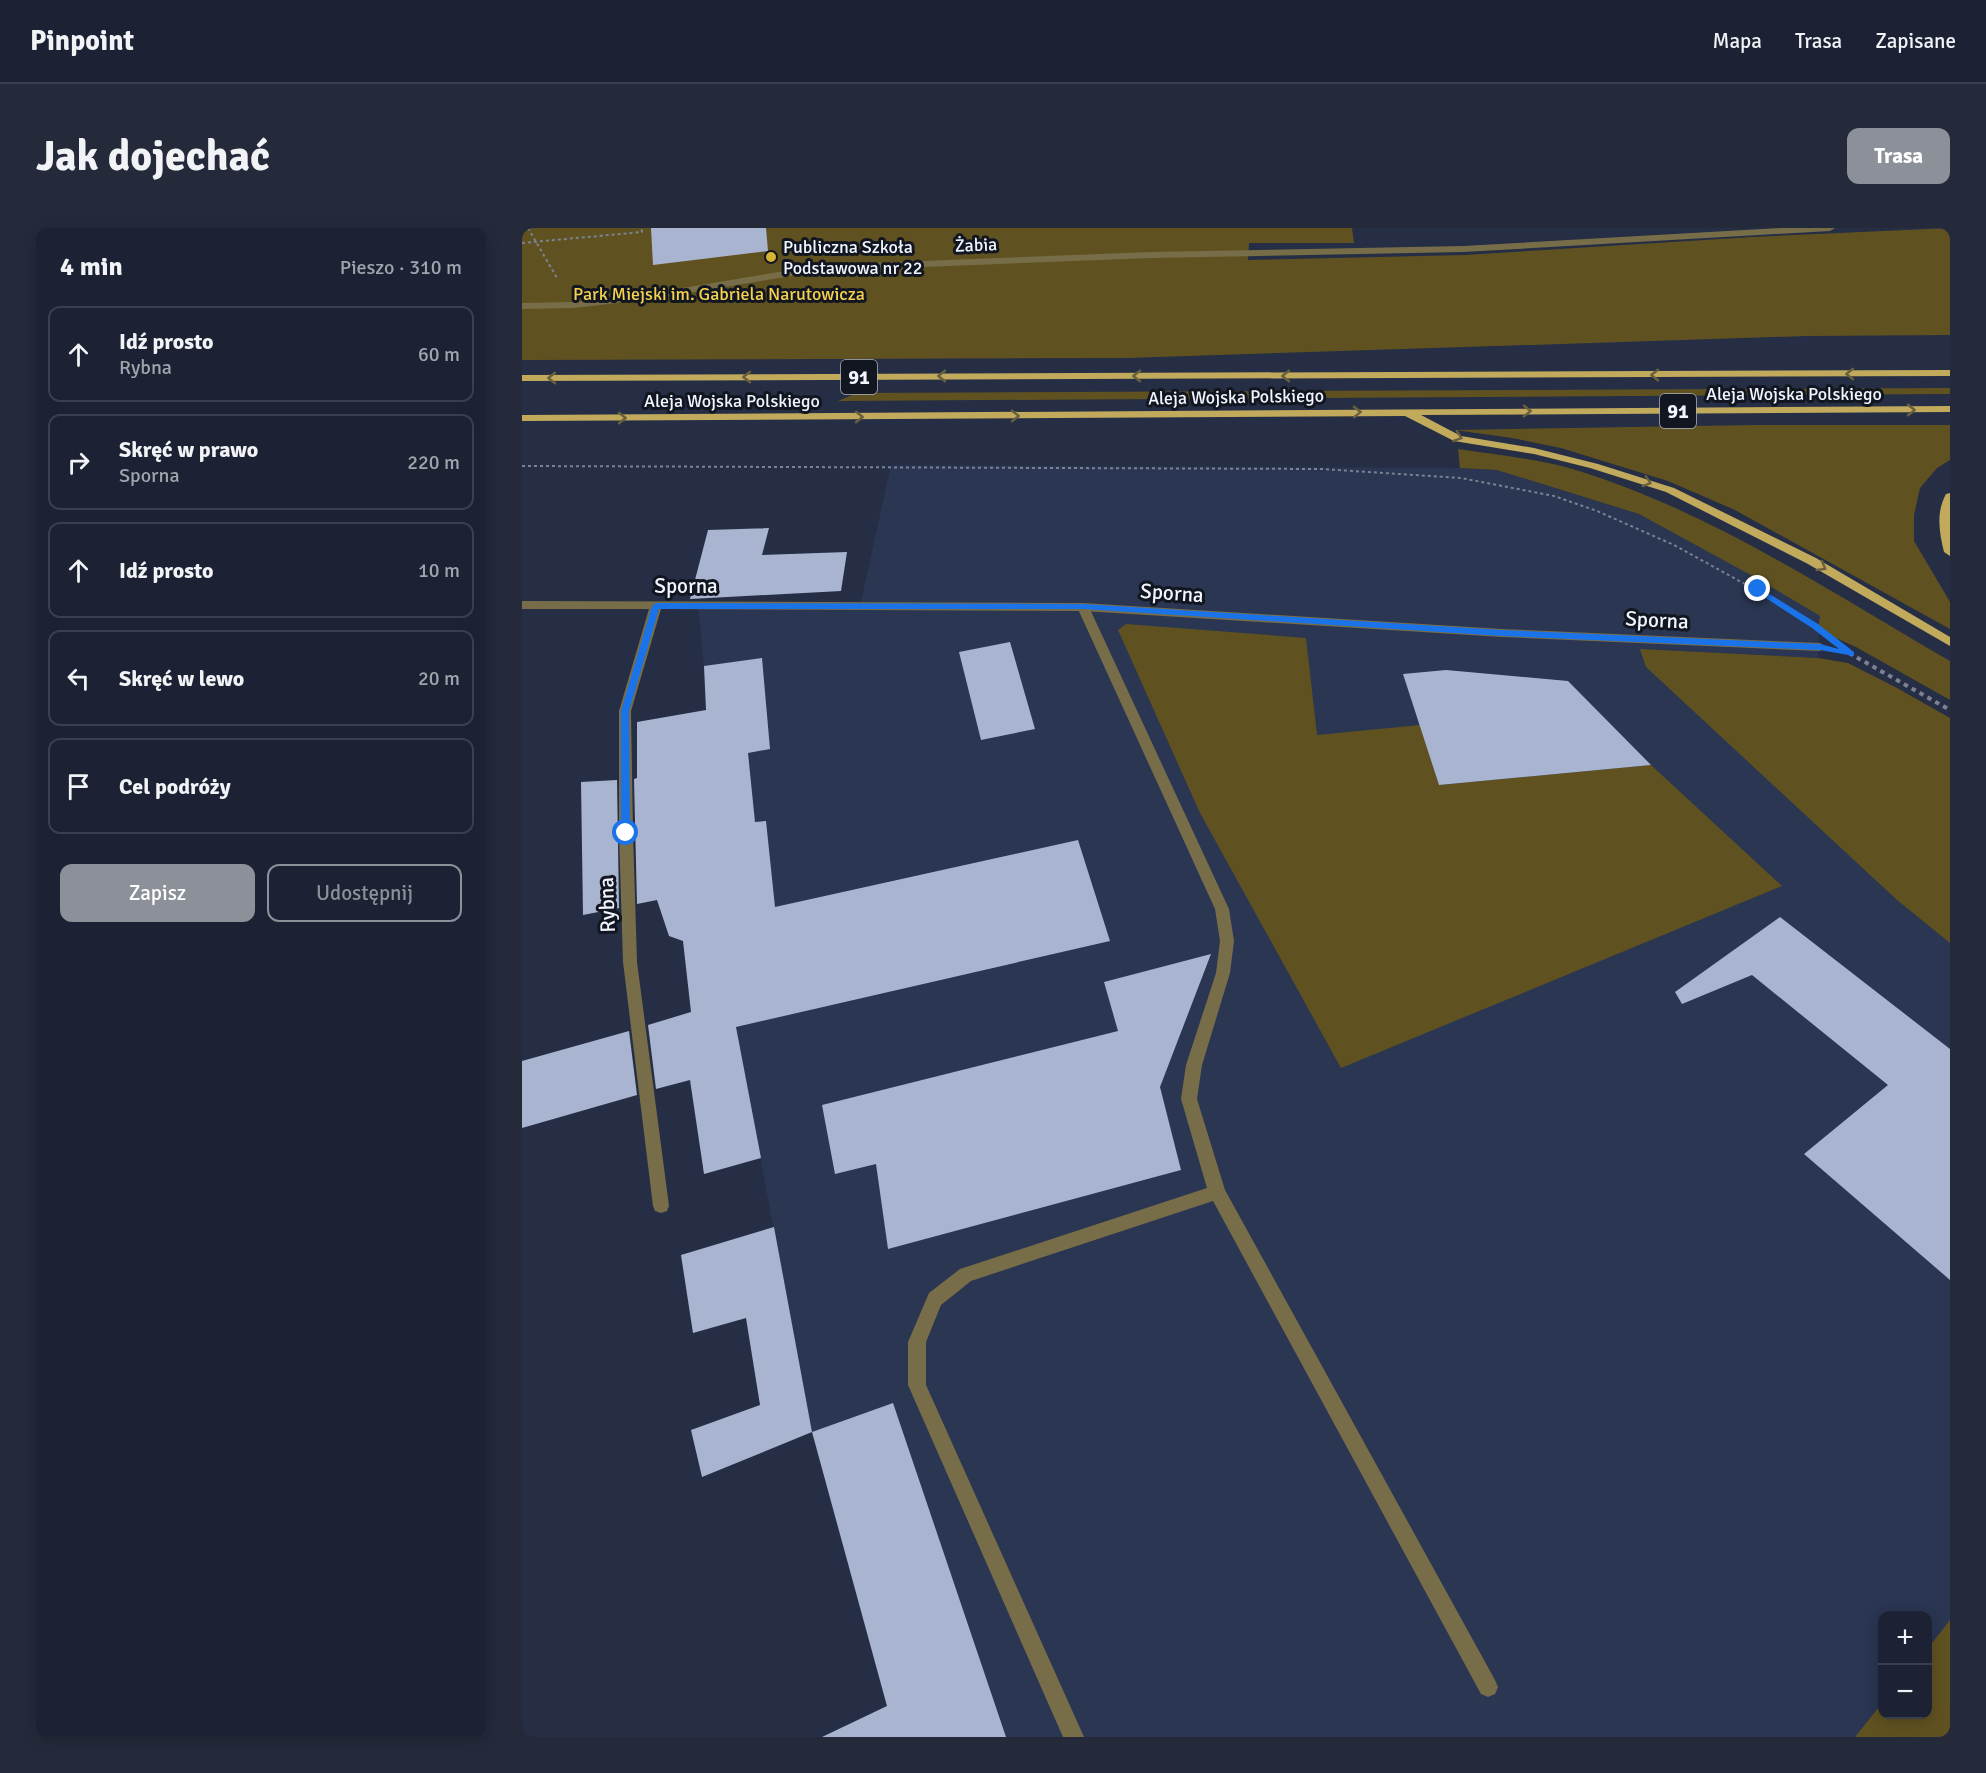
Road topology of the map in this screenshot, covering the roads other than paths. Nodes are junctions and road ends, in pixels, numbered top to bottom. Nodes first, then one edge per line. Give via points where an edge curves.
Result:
1 (1830, 228) edge
2 (522, 306) edge
3 (1950, 373) edge
4 (522, 378) edge
5 (1950, 410) edge
6 (1405, 412) junction
7 (522, 418) edge
8 (1950, 496) edge
9 (1950, 552) edge
10 (522, 605) edge
11 (656, 606) junction
12 (1083, 607) junction
13 (1950, 642) edge
14 (1820, 647) road end
15 (1217, 1192) junction
16 (662, 1206) dead end
17 (1488, 1687) dead end
18 (1074, 1737) edge

1 - 2 street, Żabia via 1463,249 1151,255 821,268 676,292 573,305
3 -> 4 main road, Aleja Wojska Polskiego / 91
6 -> 5 main road, Aleja Wojska Polskiego / 91
7 -> 6 main road, Aleja Wojska Polskiego / 91
6 -> 13 main road via 1458,439 1564,458 1670,490 1812,561
8 - 9 main road via 1944,519
10 - 11 street, Sporna
11 - 12 street, Sporna
11 - 16 street, Rybna via 625,711 630,962
12 - 14 street, Sporna via 1502,633
12 - 15 street via 1222,909 1227,940 1223,973 1194,1065 1189,1099
15 - 17 street
15 - 18 street via 966,1275 935,1299 918,1342 917,1384

